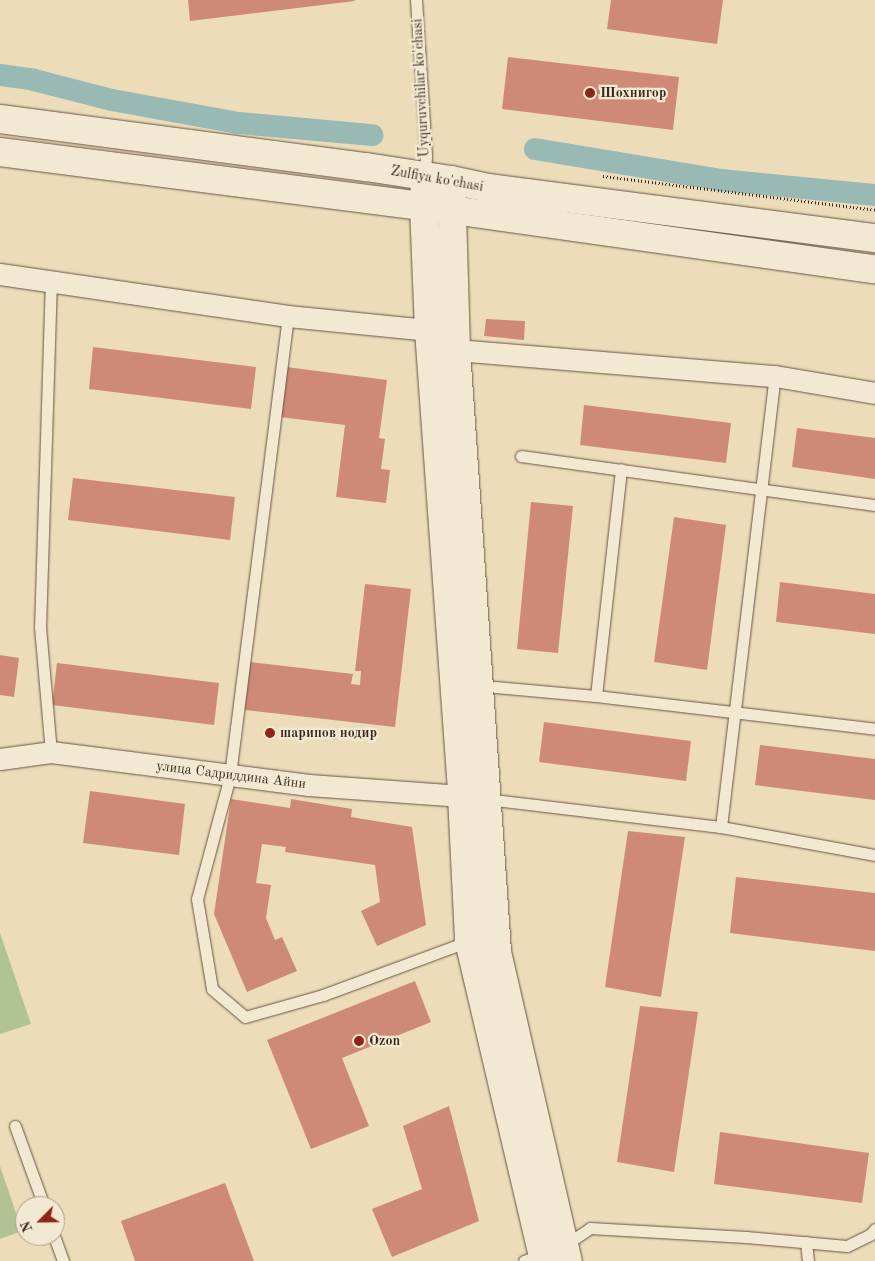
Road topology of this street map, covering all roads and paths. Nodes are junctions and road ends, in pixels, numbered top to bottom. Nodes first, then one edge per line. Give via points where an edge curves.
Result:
1 (416, 0) edge
2 (0, 119) edge
3 (0, 152) edge
4 (438, 179) junction
5 (424, 206) junction
6 (452, 211) junction
7 (875, 238) edge
8 (875, 269) edge
9 (0, 274) edge
10 (50, 279) junction
11 (288, 316) junction
12 (429, 330) junction
13 (456, 350) junction
14 (775, 376) junction
15 (875, 393) edge
16 (521, 456) dead end
17 (621, 469) junction
18 (763, 488) junction
19 (875, 505) edge
20 (495, 687) dead end
21 (596, 696) junction
22 (734, 712) junction
23 (875, 729) edge
24 (51, 752) junction
25 (0, 759) edge
26 (230, 776) junction
27 (462, 796) junction
28 (721, 827) junction
29 (875, 854) edge
30 (468, 941) junction
31 (15, 1126) dead end
32 (40, 1196) edge
33 (875, 1229) edge
34 (806, 1242) junction
35 (58, 1246) edge
36 (549, 1256) edge
37 (63, 1261) edge
38 (808, 1261) edge

1 - 4 lane, Uyquruvchilar ko'chasi via 426,156
2 - 4 main road, Zulfiya ko'chasi
3 - 5 main road, Zulfiya ko'chasi
4 - 5 main road, Uyquruvchilar ko'chasi
4 - 6 main road
4 - 7 main road, Zulfiya ko'chasi
5 - 6 main road, Zulfiya ko'chasi
5 - 12 main road, Uyquruvchilar ko'chasi
6 - 8 main road, Zulfiya ko'chasi
6 - 13 main road
9 - 10 street
10 - 11 street
10 - 24 lane via 40,627
11 - 12 street
11 - 26 lane
12 - 27 main road, Uyquruvchilar ko'chasi
13 - 14 street
13 - 36 main road via 497,952
14 - 15 street
14 - 18 lane
16 - 17 lane
17 - 18 lane
17 - 21 lane
18 - 19 lane
18 - 22 lane
20 - 21 lane
21 - 22 lane
22 - 23 lane
22 - 28 lane
24 - 25 street, улица Садриддина Айни
24 - 26 street, улица Садриддина Айни
26 - 27 street, улица Садриддина Айни
26 - 30 lane via 197,899 212,989 246,1017 323,995
27 - 28 lane
27 - 30 main road, Uyquruvchilar ko'chasi
28 - 29 lane
30 - 36 main road, Uyquruvchilar ko'chasi
31 - 32 lane
33 - 34 lane via 870,1235 847,1246
34 - 36 lane via 590,1228
34 - 38 lane
35 - 37 lane

